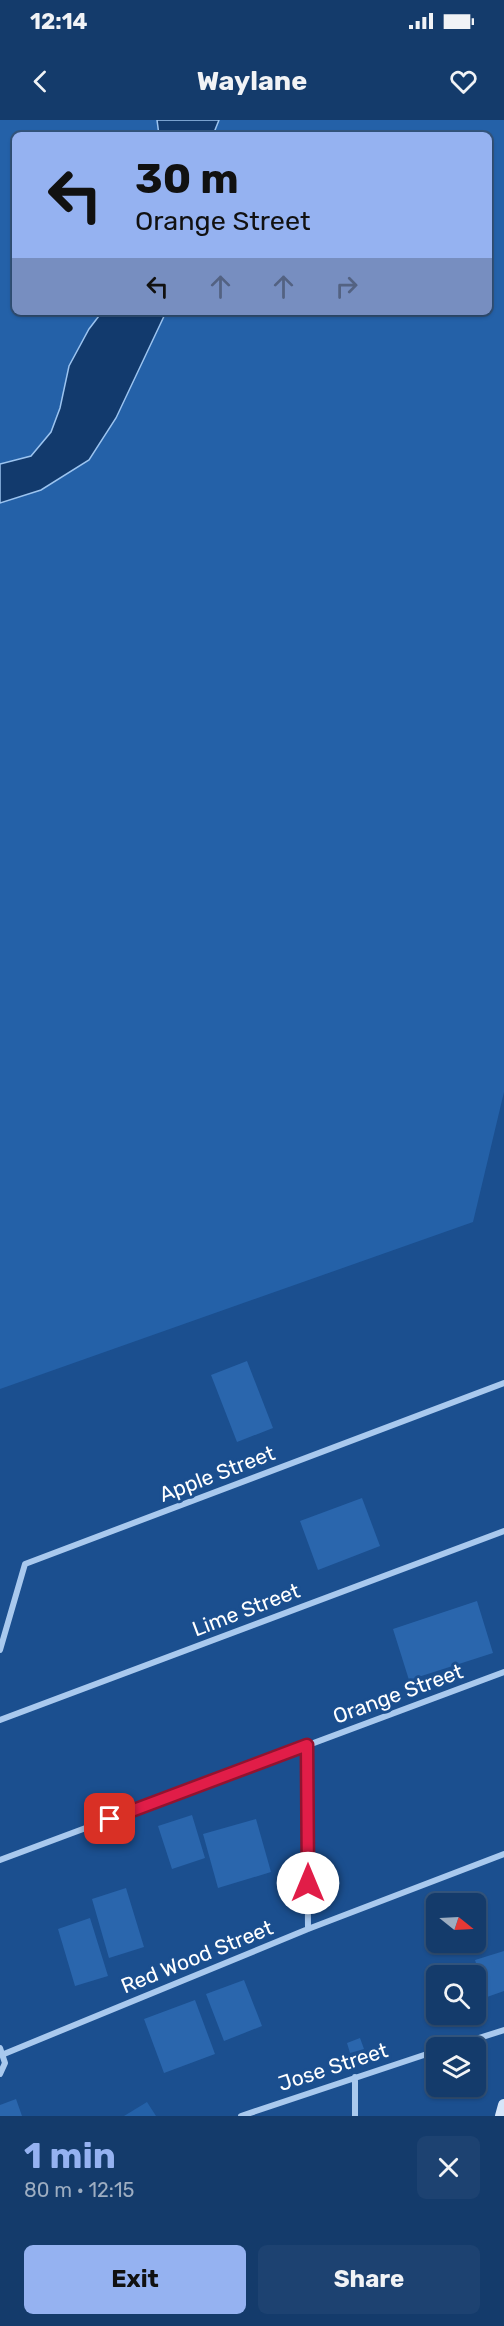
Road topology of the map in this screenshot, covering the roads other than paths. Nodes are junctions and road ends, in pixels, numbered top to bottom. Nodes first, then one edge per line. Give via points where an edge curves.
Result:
1 (504, 1383) edge
2 (504, 1531) edge
3 (0, 1650) edge
4 (504, 1672) edge
5 (0, 1720) edge
6 (307, 1745) junction
7 (504, 1854) edge
8 (0, 1860) edge
9 (308, 1929) junction
10 (504, 2030) edge
11 (482, 2037) edge
12 (2, 2051) edge
13 (426, 2054) edge
14 (0, 2074) edge
15 (355, 2077) junction
16 (504, 2105) edge
17 (241, 2116) edge
18 (355, 2116) edge
19 (501, 2116) edge

1 - 3 street, Apple Street via 26,1564
2 - 5 street, Lime Street
4 - 6 street, Orange Street
6 - 8 street, Orange Street
6 - 9 street
7 - 9 street, Red Wood Street
9 - 12 street, Red Wood Street
10 - 11 street
12 - 14 street via 5,2062
13 - 15 street, Jose Street
15 - 17 street, Jose Street
15 - 18 street
16 - 19 street

